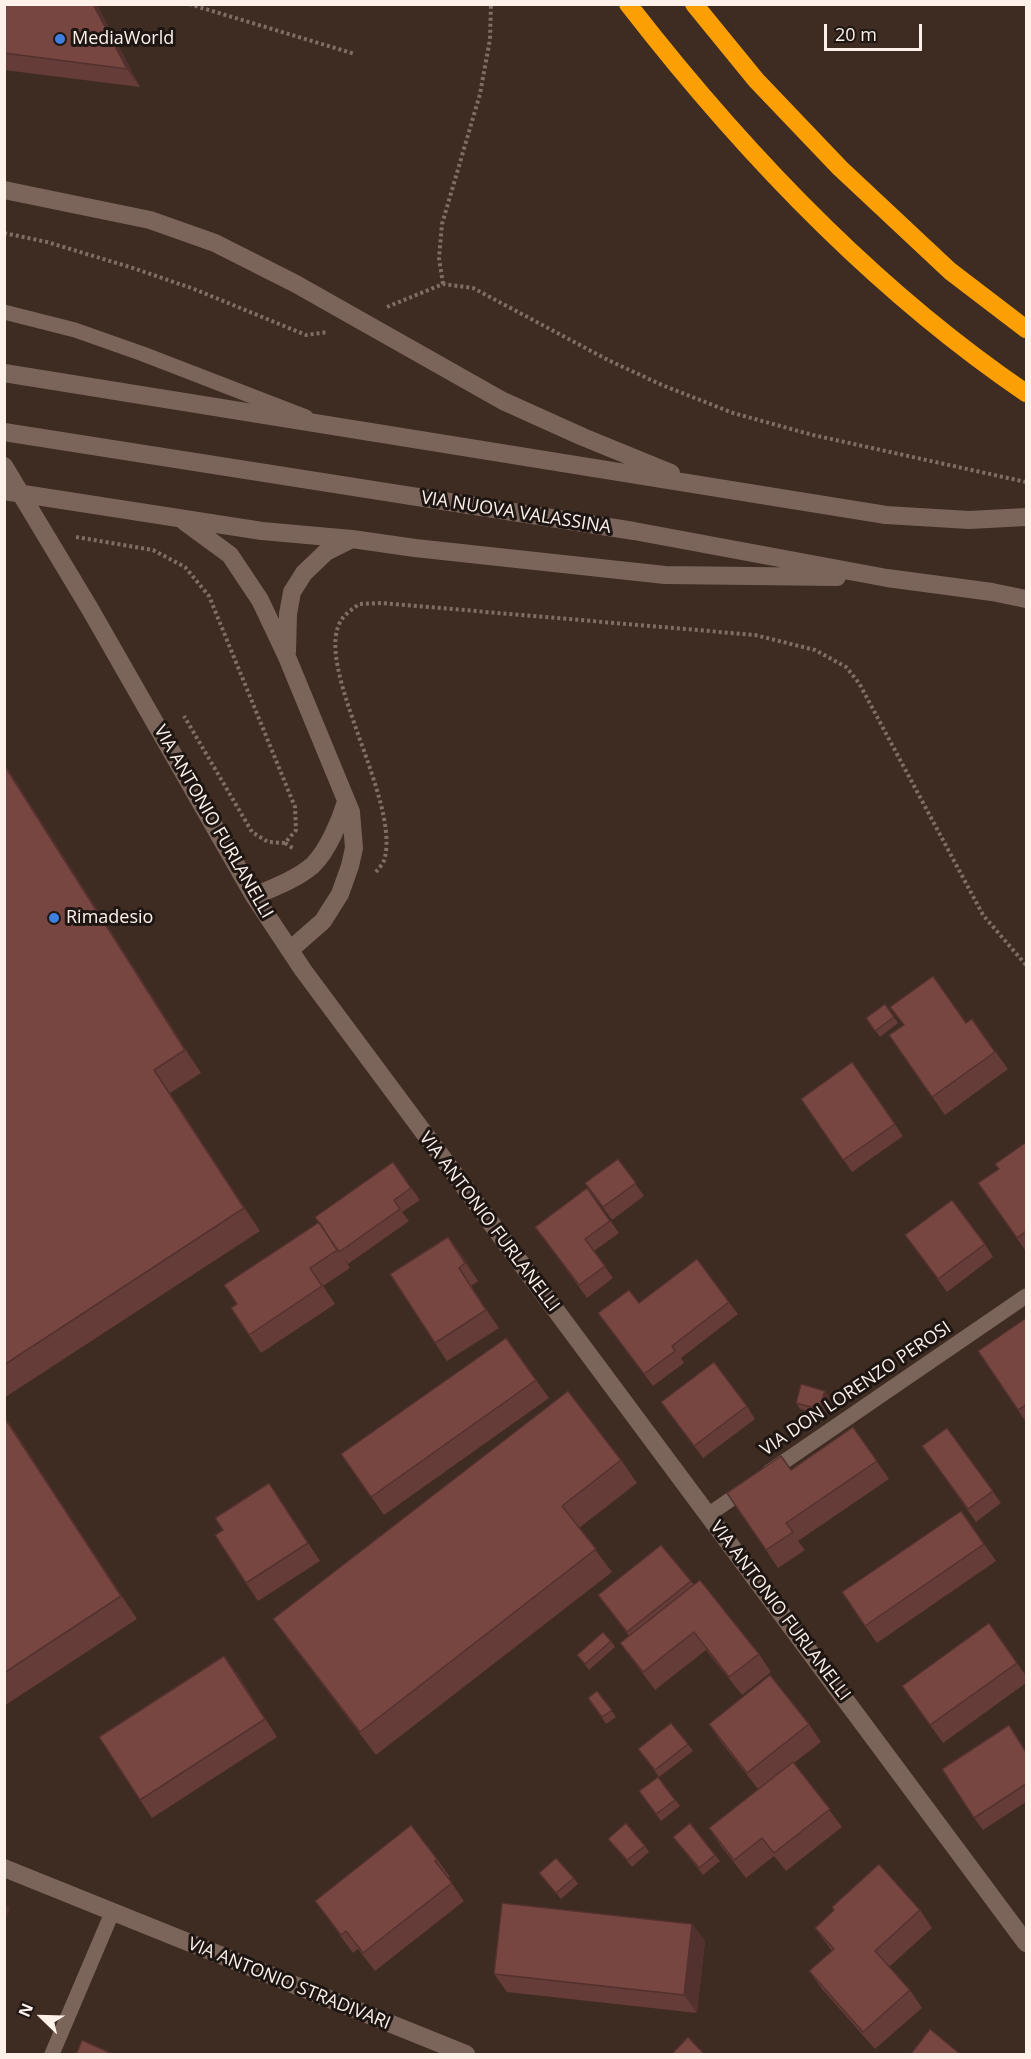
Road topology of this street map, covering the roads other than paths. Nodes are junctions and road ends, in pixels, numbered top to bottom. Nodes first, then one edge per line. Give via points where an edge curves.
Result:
1 (628, 4) edge
2 (694, 4) edge
3 (4, 190) edge
4 (4, 312) edge
5 (1026, 329) edge
6 (4, 373) edge
7 (1026, 393) edge
8 (326, 424) junction
9 (4, 432) edge
10 (4, 466) edge
11 (700, 485) junction
12 (4, 491) edge
13 (1026, 517) edge
14 (181, 520) junction
15 (352, 539) junction
16 (887, 578) junction
17 (1026, 599) edge
18 (287, 657) junction
19 (346, 802) junction
20 (254, 896) junction
21 (290, 950) junction
22 (1026, 1296) edge
23 (708, 1515) junction
24 (4, 1868) edge
25 (112, 1912) junction
26 (1026, 1943) edge
27 (52, 2055) edge
28 (466, 2055) edge

1 - 7 highway via 746,146 824,226 907,303
2 - 5 highway via 756,80 840,168 950,271
3 - 11 main road via 150,220 214,243 296,284 502,401
4 - 8 lane via 75,330
6 - 8 main road
8 - 11 main road
9 - 16 main road, VIA NUOVA VALASSINA via 623,530
10 - 20 main road, VIA ANTONIO FURLANELLI
11 - 13 main road via 886,516 969,520
12 - 14 main road
14 - 15 main road
14 - 18 main road via 230,555 260,600
15 - 16 main road via 665,575
15 - 18 main road via 326,552 304,573 292,592
16 - 17 main road, VIA NUOVA VALASSINA
18 - 19 main road
19 - 20 main road via 341,819 313,864
19 - 21 main road via 351,812 354,848 340,894 323,921
20 - 21 main road, VIA ANTONIO FURLANELLI
21 - 23 main road, VIA ANTONIO FURLANELLI
22 - 23 lane, VIA DON LORENZO PEROSI
23 - 26 main road, VIA ANTONIO FURLANELLI
24 - 25 main road, VIA ANTONIO STRADIVARI
25 - 27 lane
25 - 28 main road, VIA ANTONIO STRADIVARI

